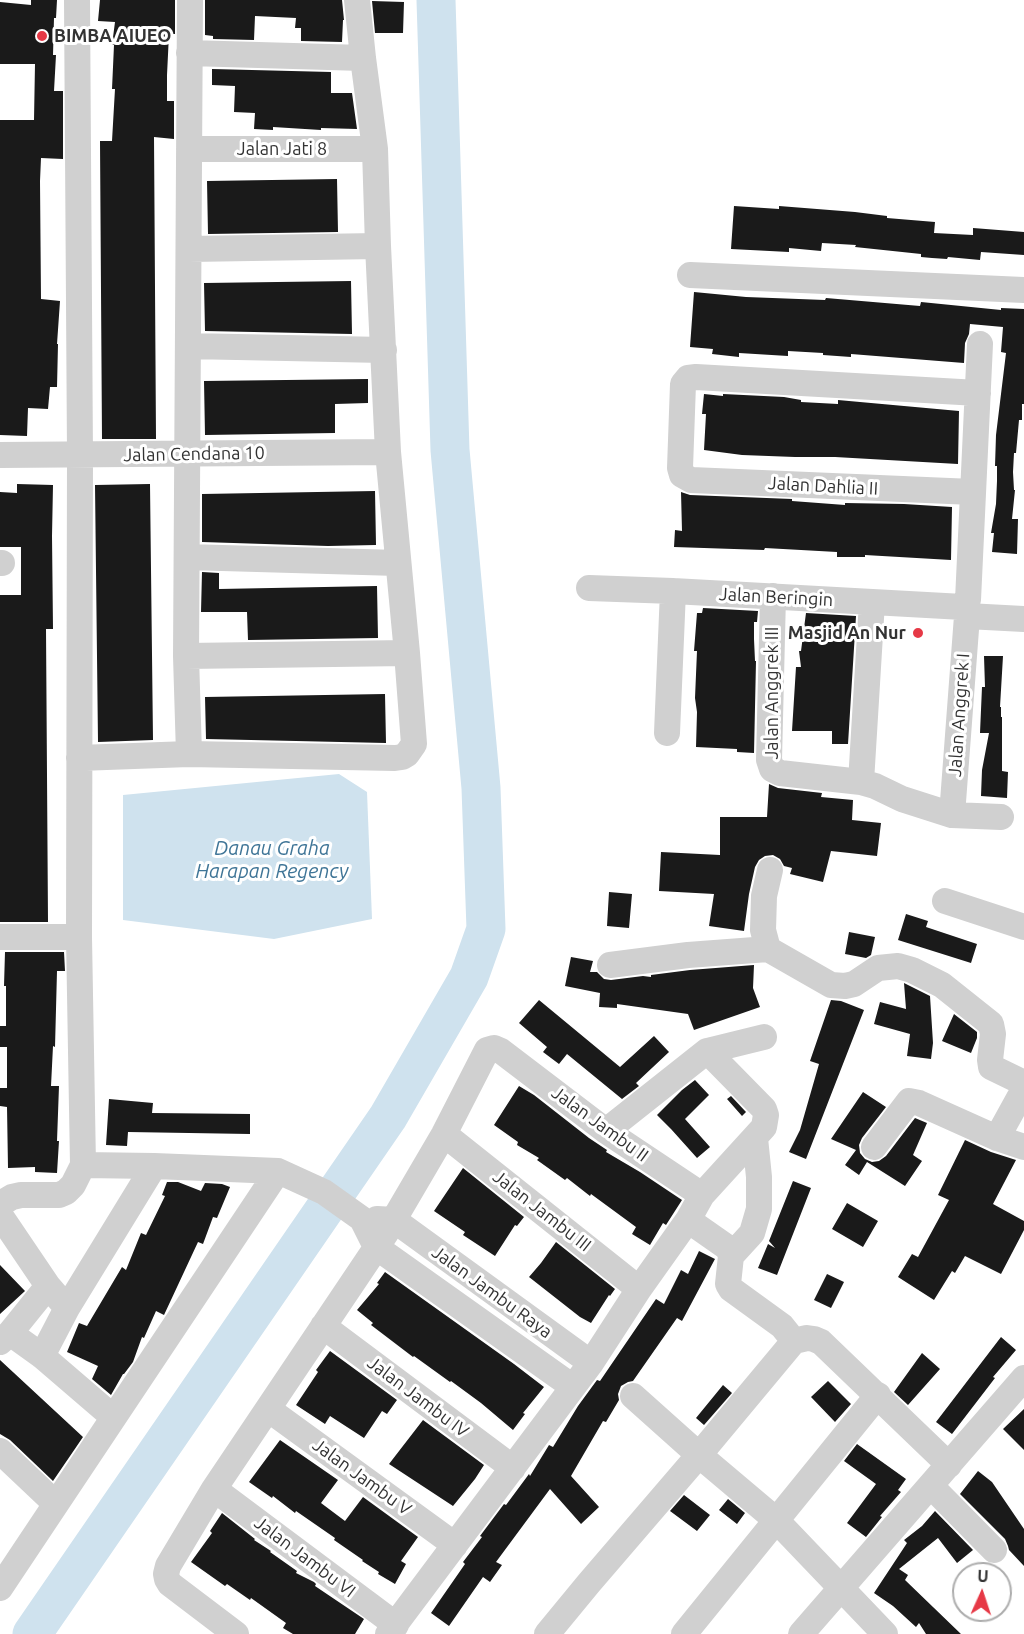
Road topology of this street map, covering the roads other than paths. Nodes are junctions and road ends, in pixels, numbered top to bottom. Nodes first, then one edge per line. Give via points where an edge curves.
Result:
1 (77, 0) edge
2 (190, 0) edge
3 (357, 0) edge
4 (189, 52) junction
5 (363, 58) junction
6 (189, 148) junction
7 (375, 149) junction
8 (378, 246) junction
9 (189, 249) junction
10 (690, 275) dead end
11 (1024, 290) edge
12 (980, 344) dead end
13 (188, 346) junction
14 (384, 350) junction
15 (978, 393) junction
16 (388, 452) junction
17 (188, 454) junction
18 (0, 455) edge
19 (80, 455) junction
20 (973, 492) junction
21 (187, 556) junction
22 (398, 563) junction
23 (589, 588) dead end
24 (674, 591) junction
25 (772, 596) junction
26 (872, 602) junction
27 (1024, 603) edge
28 (966, 608) junction
29 (1024, 619) edge
30 (407, 653) junction
31 (186, 656) junction
32 (667, 733) dead end
33 (189, 754) junction
34 (80, 758) junction
35 (861, 782) junction
36 (952, 815) junction
37 (1001, 817) dead end
38 (770, 870) dead end
39 (945, 901) dead end
40 (1024, 927) edge
41 (0, 937) edge
42 (79, 938) junction
43 (768, 949) junction
44 (610, 965) dead end
45 (764, 1037) dead end
46 (706, 1051) junction
47 (1024, 1083) edge
48 (1024, 1089) edge
49 (606, 1131) junction
50 (444, 1134) junction
51 (755, 1138) junction
52 (997, 1138) junction
53 (874, 1147) dead end
54 (1024, 1147) edge
55 (83, 1166) junction
56 (154, 1166) junction
57 (278, 1171) junction
58 (702, 1195) junction
59 (0, 1204) edge
60 (343, 1206) junction
61 (0, 1215) edge
62 (394, 1220) junction
63 (688, 1220) junction
64 (376, 1247) junction
65 (731, 1256) junction
66 (48, 1286) junction
67 (639, 1288) junction
68 (67, 1308) junction
69 (323, 1326) junction
70 (5, 1338) edge
71 (794, 1341) junction
72 (42, 1356) junction
73 (591, 1364) junction
74 (1024, 1378) edge
75 (573, 1388) junction
76 (878, 1395) junction
77 (633, 1396) dead end
78 (268, 1409) junction
79 (114, 1417) junction
80 (0, 1451) edge
81 (699, 1455) junction
82 (949, 1465) junction
83 (513, 1468) junction
84 (931, 1486) junction
85 (214, 1489) junction
86 (56, 1504) junction
87 (776, 1520) junction
88 (455, 1545) junction
89 (994, 1550) dead end
90 (840, 1587) junction
91 (0, 1588) edge
92 (392, 1630) edge
93 (236, 1634) edge
94 (547, 1634) edge
95 (684, 1634) edge
96 (801, 1634) edge
97 (885, 1634) edge

1 - 19 street
2 - 4 street
3 - 5 street
4 - 5 street
4 - 6 street
5 - 7 street
6 - 7 street, Jalan Jati 8
6 - 9 street
7 - 8 street
8 - 9 street
8 - 14 street
9 - 13 street
10 - 11 street
12 - 15 street, Jalan Anggrek I
13 - 14 street
13 - 17 street
14 - 16 street
15 - 20 street, Jalan Anggrek I
15 - 20 street, Jalan Dahlia II via 696,377 683,384 680,468 682,475 691,480
16 - 17 street, Jalan Cendana 10
16 - 22 street
17 - 19 street, Jalan Cendana 10
17 - 21 street
18 - 19 street, Jalan Cendana 10
19 - 34 street
20 - 28 street, Jalan Anggrek I
21 - 22 street
21 - 31 street
22 - 30 street
23 - 24 street, Jalan Beringin
24 - 25 street, Jalan Beringin
24 - 32 street
25 - 26 street, Jalan Beringin
25 - 35 street, Jalan Anggrek III via 772,769
26 - 28 street, Jalan Beringin
26 - 35 street
27 - 28 street, Jalan Beringin
28 - 29 street, Jalan Beringin
28 - 36 street, Jalan Anggrek I
30 - 31 street
30 - 33 street via 414,744 402,757
31 - 33 street
33 - 34 street
34 - 42 street
35 - 36 street, Jalan Anggrek III
36 - 37 street, Jalan Anggrek III
38 - 43 street via 763,930
39 - 40 street
41 - 42 street
42 - 55 street
43 - 44 street
43 - 47 street via 831,985 854,984 878,968 898,966 942,985 991,1024 991,1067
45 - 46 street
46 - 49 street
46 - 51 street via 764,1109 764,1126
48 - 52 street
49 - 50 street, Jalan Jambu II via 494,1048 487,1050
49 - 58 street, Jalan Jambu II
50 - 62 street
50 - 67 street, Jalan Jambu III
51 - 58 street
51 - 65 street via 759,1209 752,1233
52 - 53 street via 909,1101
52 - 54 street
55 - 56 street
55 - 59 street via 66,1192 21,1195
56 - 57 street
56 - 68 street
57 - 60 street
57 - 79 street
58 - 63 street
60 - 62 street
60 - 64 street
61 - 66 street
62 - 64 street
62 - 73 street, Jalan Jambu Raya
63 - 65 street via 728,1248
63 - 67 street
64 - 69 street
64 - 75 street, Jalan Jambu Raya
65 - 71 street via 730,1289 782,1326
66 - 68 street
66 - 70 street
67 - 73 street
68 - 72 street
69 - 78 street
69 - 83 street, Jalan Jambu IV
70 - 72 street
71 - 76 street via 807,1338 821,1342
71 - 81 street
72 - 79 street
73 - 75 street
74 - 82 street
75 - 83 street
76 - 82 street
76 - 87 street
77 - 81 street
78 - 85 street
78 - 88 street, Jalan Jambu V
79 - 86 street
80 - 86 street
81 - 87 street
81 - 94 street
82 - 84 street
83 - 88 street
84 - 89 street
84 - 90 street
85 - 92 street, Jalan Jambu VI
85 - 93 street via 166,1574 170,1584
86 - 91 street
87 - 90 street
87 - 95 street
88 - 92 street
90 - 96 street
90 - 97 street

